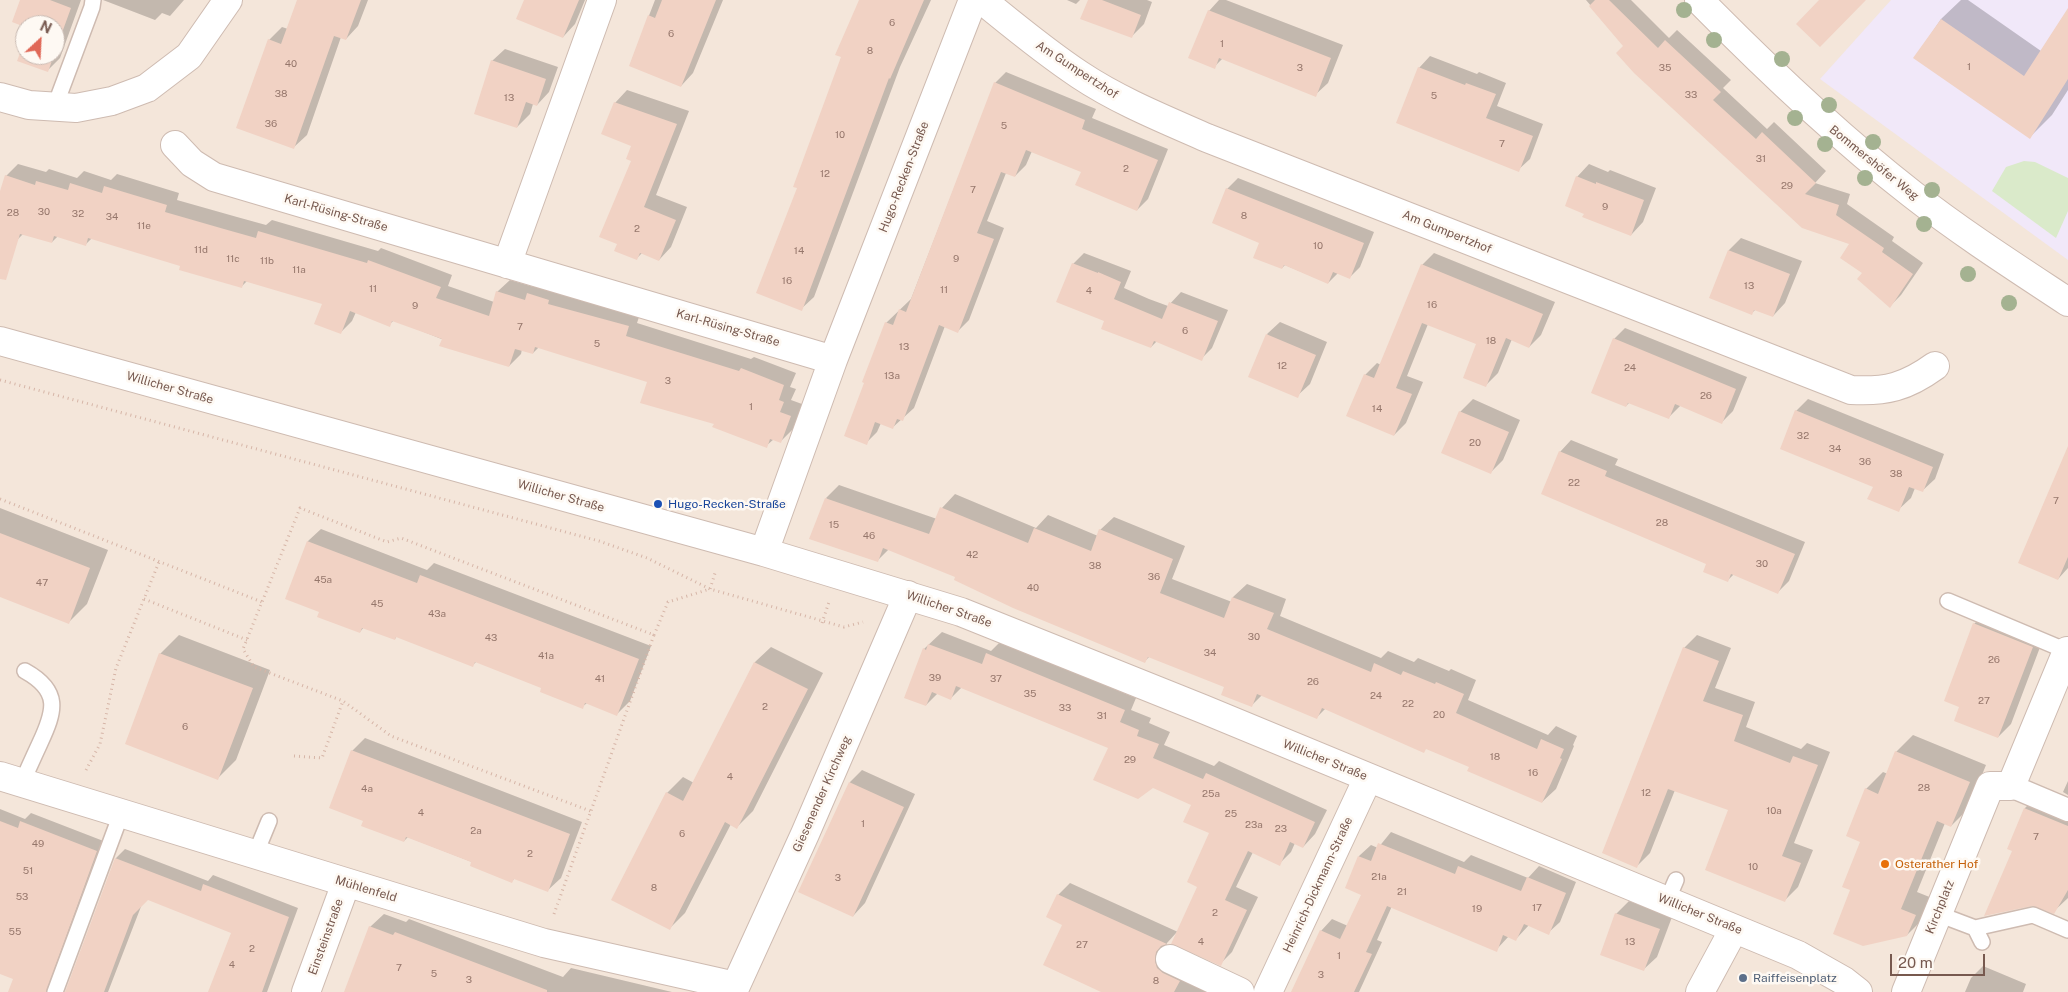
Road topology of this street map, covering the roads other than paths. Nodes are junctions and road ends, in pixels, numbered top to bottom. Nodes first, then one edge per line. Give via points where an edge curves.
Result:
1 (93, 0) edge
2 (228, 0) edge
3 (602, 0) edge
4 (973, 0) edge
5 (982, 0) edge
6 (1699, 0) edge
7 (0, 97) edge
8 (55, 106) junction
9 (175, 145) dead end
10 (507, 264) junction
11 (2068, 302) edge
12 (0, 341) edge
13 (833, 360) junction
14 (1935, 366) dead end
15 (764, 552) junction
16 (1948, 600) dead end
17 (903, 606) junction
18 (2066, 651) joint
19 (25, 671) dead end
20 (1368, 778) junction
21 (11, 779) edge
22 (2011, 786) junction
23 (2068, 810) edge
24 (121, 814) junction
25 (269, 821) dead end
26 (255, 855) junction
27 (346, 883) junction
28 (1938, 914) junction
29 (1975, 928) junction
30 (1734, 929) junction
31 (2068, 930) edge
32 (1982, 942) dead end
33 (1170, 959) dead end
34 (734, 989) edge
35 (55, 992) edge
36 (306, 992) edge
37 (1240, 992) edge
38 (1268, 992) edge
39 (1700, 992) edge
40 (1858, 992) edge
41 (1906, 992) edge

1 - 8 lane
2 - 8 street via 190,56 146,88 112,101 76,108
3 - 10 street via 519,207
4 - 13 street, Hugo-Recken-Straße
5 - 14 street, Am Gumpertzhof via 1081,75 1133,105 1190,131 1851,390 1899,387
6 - 11 street, Bommershöfer Weg via 1773,74 1871,162 2007,263
7 - 8 street via 28,105
9 - 10 street, Karl-Rüsing-Straße via 192,163 214,177
10 - 13 street, Karl-Rüsing-Straße
12 - 15 street, Willicher Straße
13 - 15 street, Hugo-Recken-Straße
15 - 17 street, Willicher Straße
16 - 18 lane
17 - 20 street, Willicher Straße via 1011,631
17 - 34 street, Giesenender Kirchweg
18 - 22 street
19 - 21 lane via 47,690 52,704 51,720
20 - 30 street, Willicher Straße via 1672,891
20 - 38 street, Heinrich-Dickmann-Straße
21 - 24 street, Mühlenfeld
22 - 23 street
22 - 28 street, Kirchplatz via 1990,786
24 - 26 street, Mühlenfeld
24 - 35 lane
25 - 26 lane
26 - 27 street, Mühlenfeld
27 - 34 street, Mühlenfeld via 544,943
27 - 36 street, Einsteinstraße
28 - 29 lane
28 - 41 street, Kirchplatz
29 - 31 lane via 2033,915
29 - 32 lane
30 - 39 street
30 - 40 street, Willicher Straße via 1798,955
33 - 37 street

